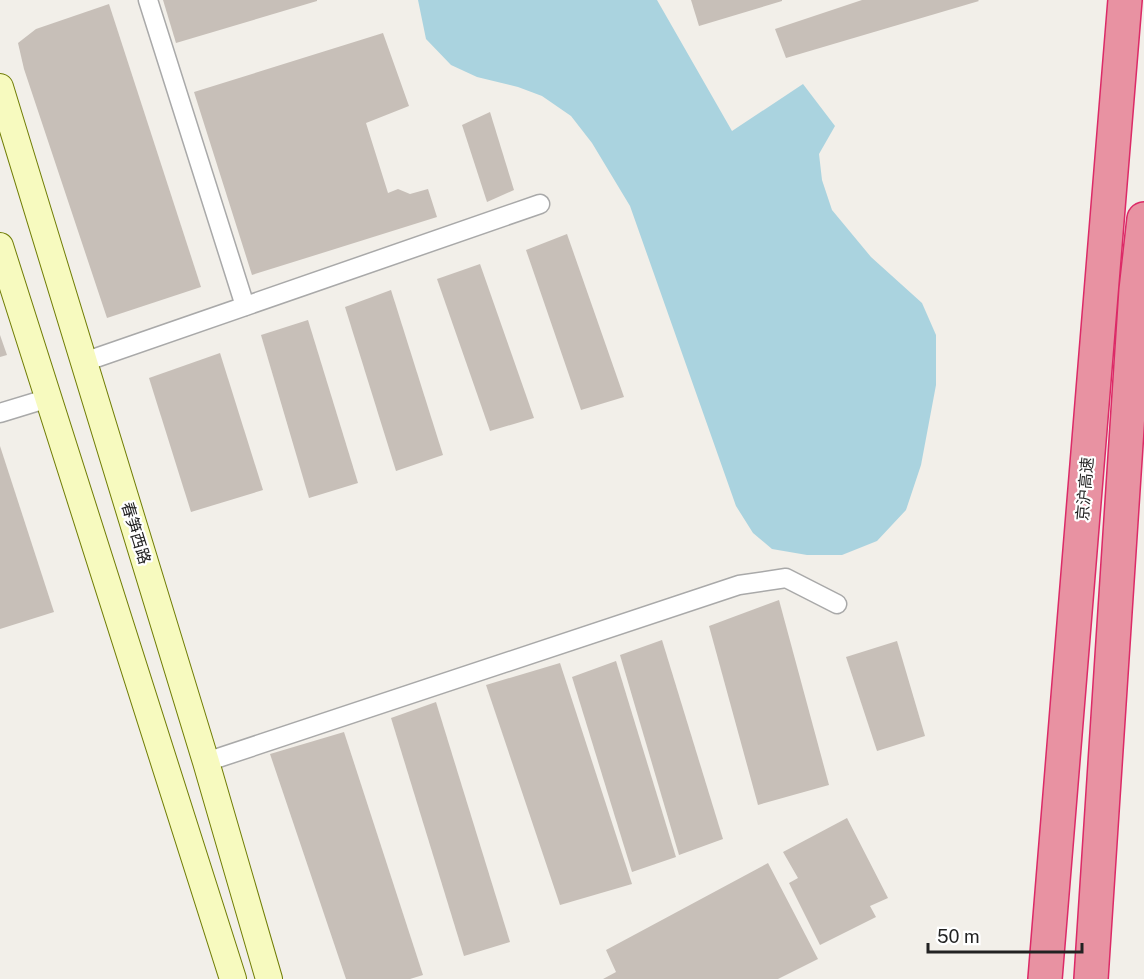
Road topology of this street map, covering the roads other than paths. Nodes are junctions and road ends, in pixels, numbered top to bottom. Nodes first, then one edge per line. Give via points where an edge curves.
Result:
1 (148, 0) edge
2 (1125, 0) edge
3 (0, 87) edge
4 (540, 204) dead end
5 (1144, 219) edge
6 (0, 246) edge
7 (245, 306) junction
8 (84, 362) junction
9 (48, 398) junction
10 (0, 413) edge
11 (837, 604) dead end
12 (206, 762) junction
13 (233, 979) edge
14 (269, 979) edge
15 (1046, 979) edge
16 (1091, 979) edge

1 - 7 street
2 - 15 highway, 京沪高速
3 - 8 main road, 春笋西路
4 - 7 street
5 - 16 highway via 1136,290
6 - 9 main road
7 - 8 street
8 - 12 main road, 春笋西路
9 - 10 street
9 - 13 main road
11 - 12 street via 786,578 739,585
12 - 14 main road, 春笋西路

